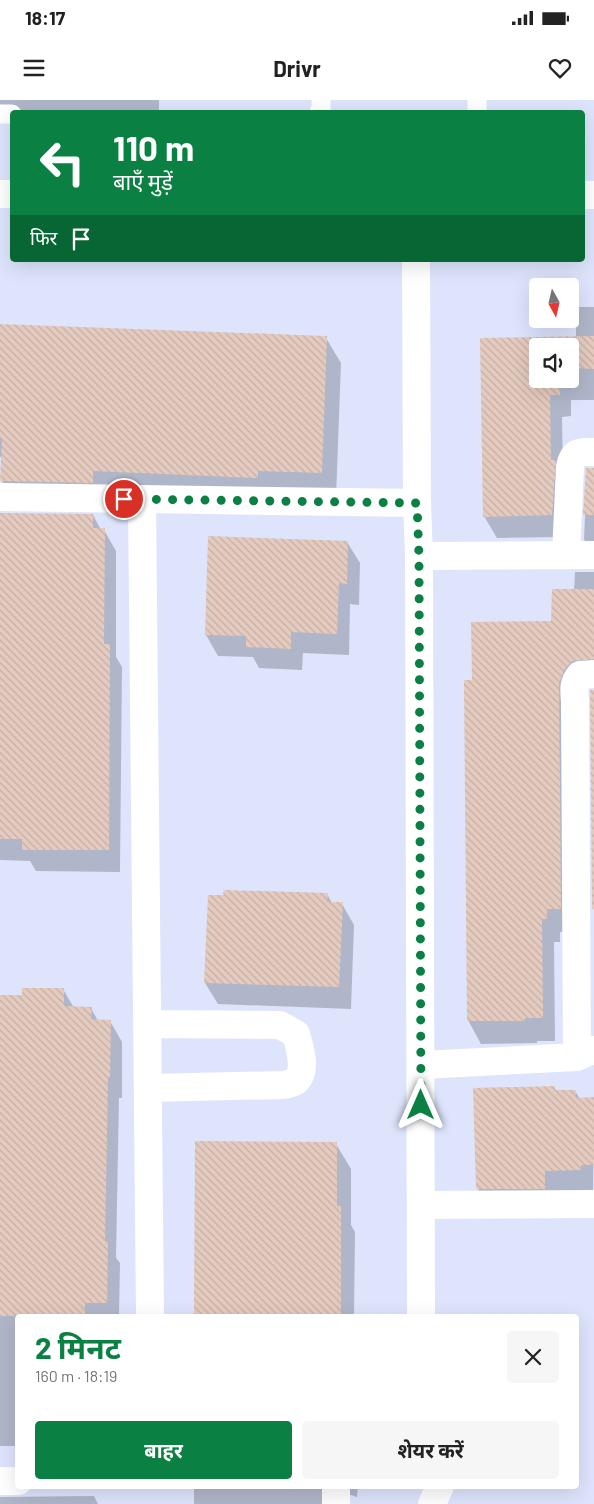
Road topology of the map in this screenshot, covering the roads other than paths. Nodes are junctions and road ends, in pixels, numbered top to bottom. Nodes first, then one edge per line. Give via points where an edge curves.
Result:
1 (416, 262) edge
2 (594, 452) edge
3 (0, 497) edge
4 (142, 499) junction
5 (417, 503) junction
6 (566, 555) junction
7 (594, 555) edge
8 (419, 556) junction
9 (594, 674) edge
10 (148, 1024) junction
11 (586, 1053) edge
12 (421, 1065) junction
13 (148, 1088) junction
14 (594, 1204) edge
15 (421, 1205) junction
16 (150, 1314) edge
17 (421, 1314) edge
18 (0, 1481) edge
19 (15, 1481) edge
20 (336, 1489) edge
21 (439, 1489) edge
22 (336, 1504) edge
23 (432, 1504) edge

1 - 5 street
2 - 6 street via 577,453 572,458
3 - 4 street
4 - 5 street
4 - 10 street
5 - 8 street
6 - 7 street
6 - 8 street
8 - 12 street
9 - 11 street via 580,675 574,687
10 - 13 street
10 - 13 street via 280,1025 296,1034 302,1069 296,1081 284,1085
11 - 12 street
12 - 15 street
13 - 16 street
14 - 15 street
15 - 17 street
18 - 19 street
20 - 22 street
21 - 23 street

